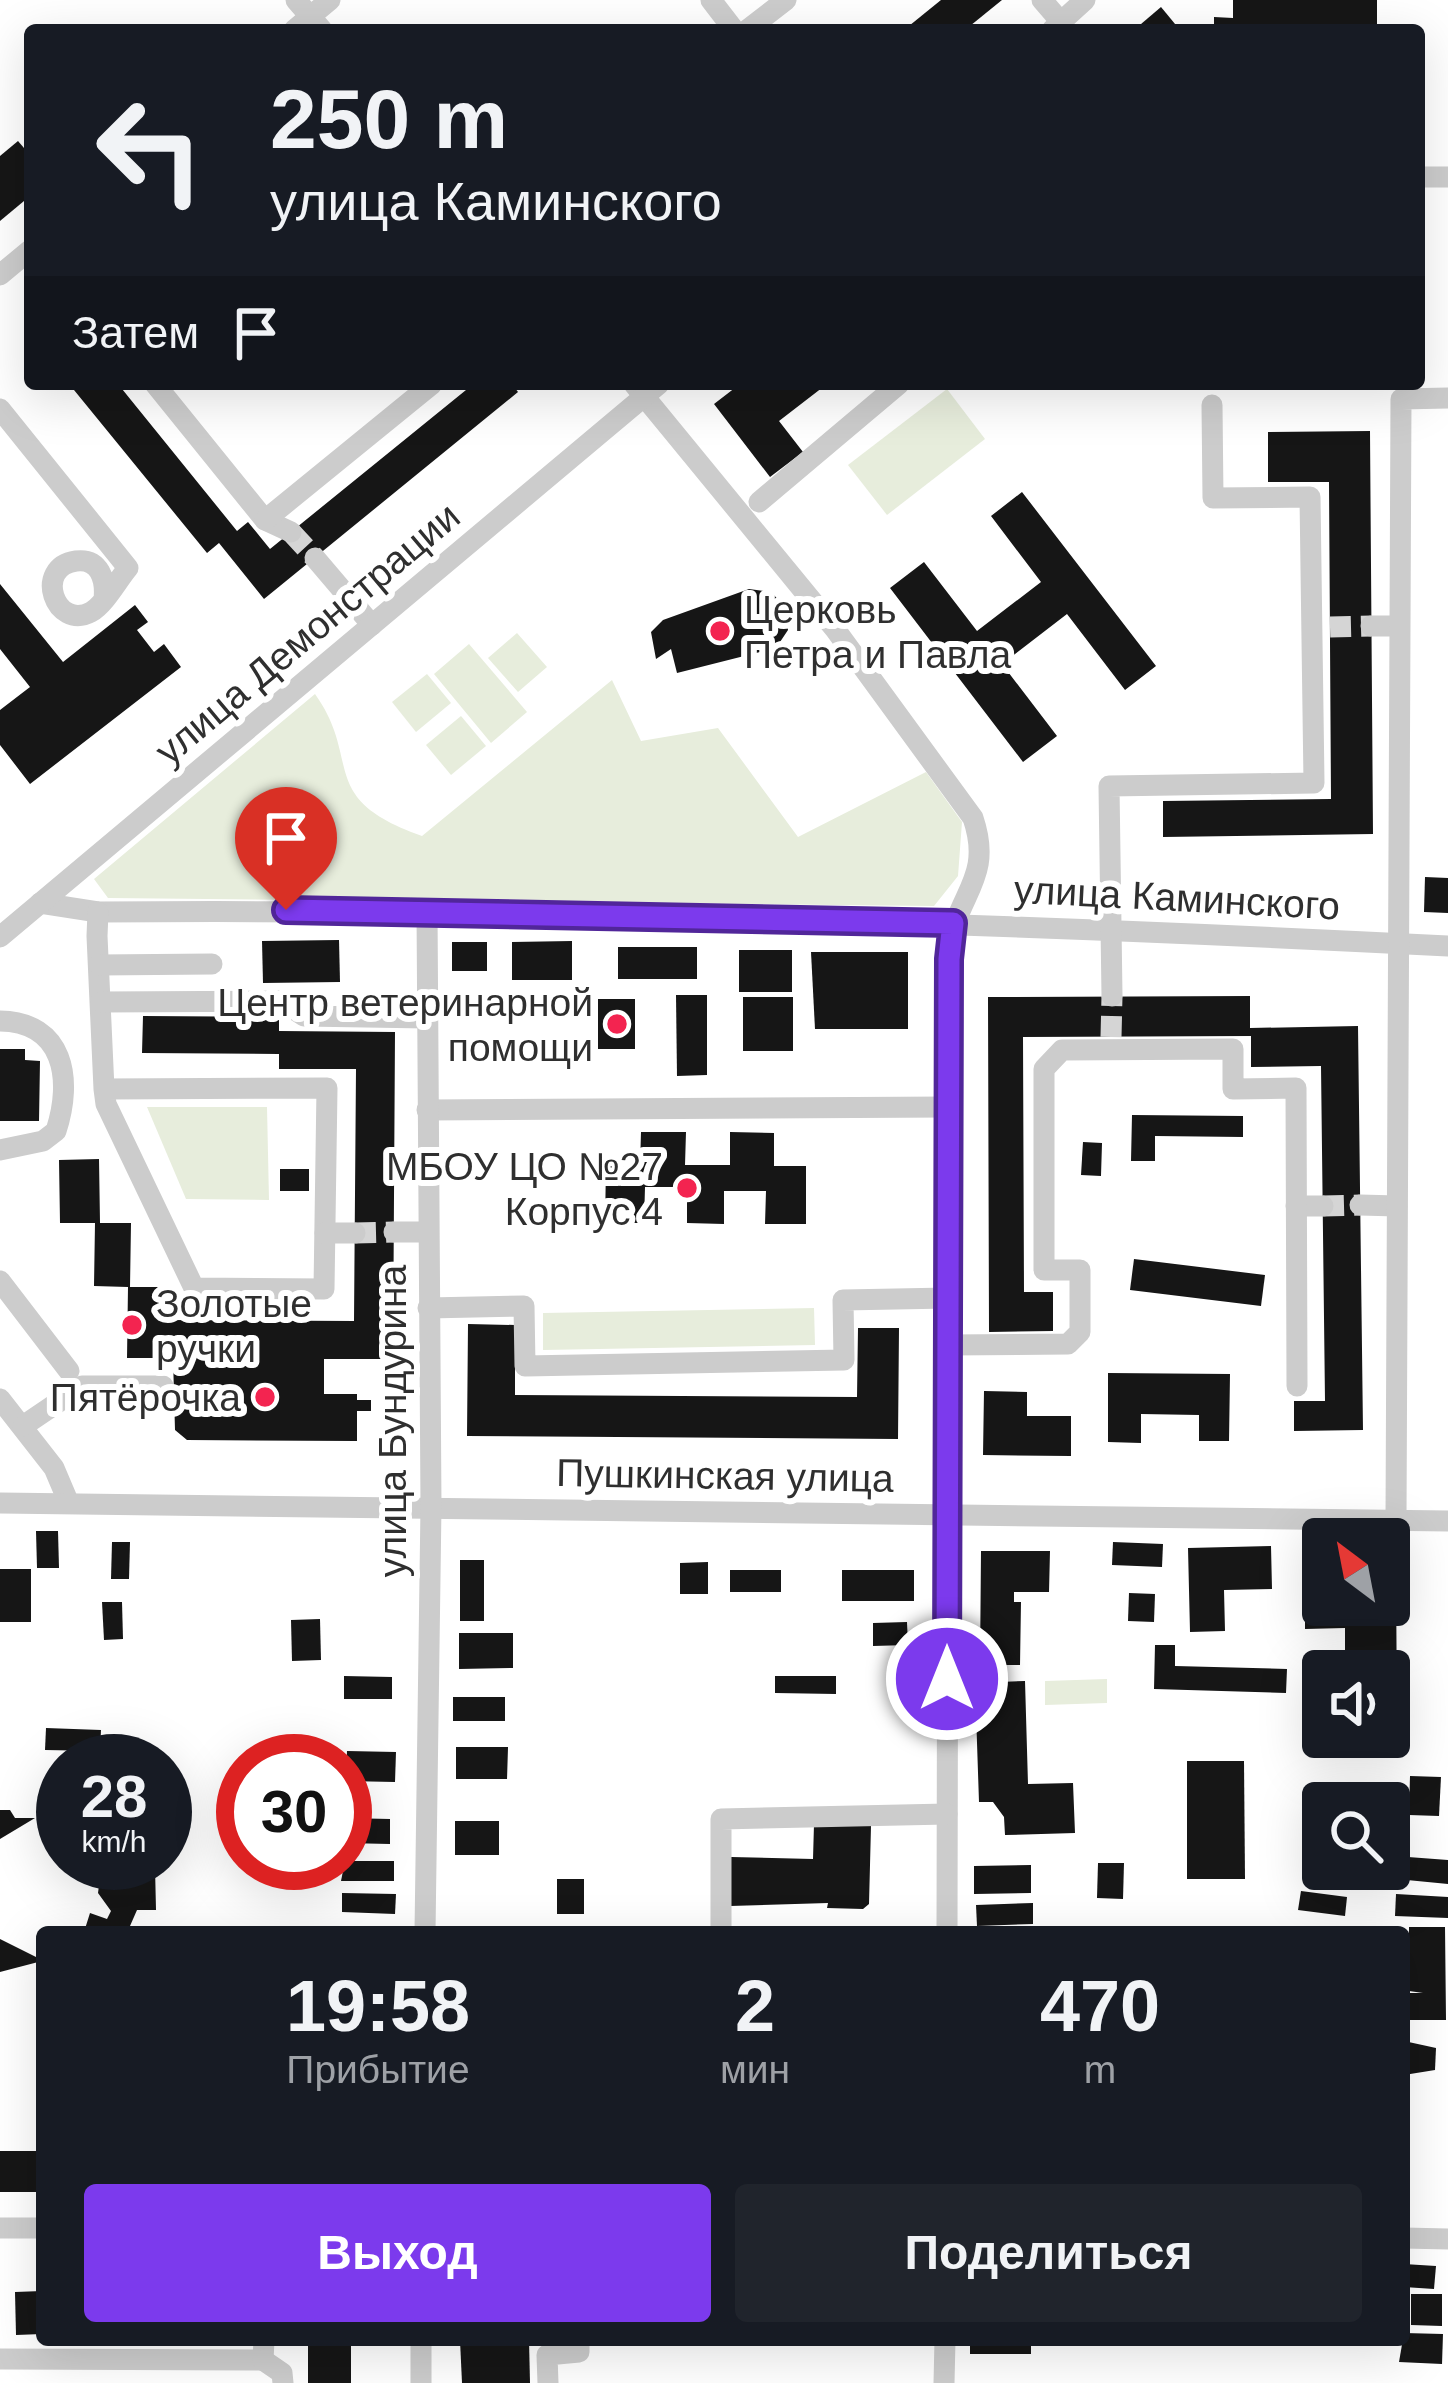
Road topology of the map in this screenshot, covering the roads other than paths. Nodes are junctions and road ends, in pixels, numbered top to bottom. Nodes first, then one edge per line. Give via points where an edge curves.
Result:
1 (330, 0) edge
2 (711, 0) edge
3 (786, 0) edge
4 (1085, 0) edge
5 (305, 19) edge
6 (729, 24) edge
7 (755, 24) edge
8 (1058, 24) edge
9 (24, 255) edge
10 (0, 275) edge
11 (160, 390) edge
12 (425, 390) edge
13 (644, 390) edge
14 (648, 390) edge
15 (892, 390) edge
16 (1448, 398) edge
17 (1212, 405) dead end
18 (0, 409) edge
19 (759, 502) dead end
20 (265, 520) junction
21 (291, 532) tunnel mouth
22 (315, 558) tunnel mouth
23 (104, 599) dead end
24 (372, 625) junction
25 (1371, 626) tunnel mouth
26 (1399, 626) junction
27 (40, 903) junction
28 (427, 910) junction
29 (98, 911) junction
30 (953, 923) junction
31 (1111, 929) junction
32 (0, 937) edge
33 (1397, 944) junction
34 (1448, 946) edge
35 (212, 964) dead end
36 (99, 965) junction
37 (1112, 996) tunnel mouth
38 (101, 1002) junction
39 (427, 1018) junction
40 (0, 1021) edge
41 (104, 1089) junction
42 (948, 1107) junction
43 (427, 1110) junction
44 (0, 1150) edge
45 (1360, 1205) tunnel mouth
46 (1397, 1205) junction
47 (1296, 1206) junction
48 (1323, 1206) tunnel mouth
49 (394, 1232) tunnel mouth
50 (426, 1232) junction
51 (325, 1233) junction
52 (355, 1233) tunnel mouth
53 (0, 1282) edge
54 (948, 1298) junction
55 (428, 1308) junction
56 (948, 1345) junction
57 (69, 1371) dead end
58 (163, 1386) dead end
59 (1297, 1386) dead end
60 (0, 1400) edge
61 (23, 1426) junction
62 (68, 1501) junction
63 (0, 1503) edge
64 (431, 1506) junction
65 (948, 1514) junction
66 (1396, 1518) edge
67 (1302, 1519) edge
68 (1410, 1520) edge
69 (1448, 1521) edge
70 (947, 1814) junction
71 (425, 1926) edge
72 (721, 1926) edge
73 (947, 1926) edge
74 (0, 2228) edge
75 (36, 2228) edge
76 (1410, 2238) edge
77 (1448, 2239) edge
78 (421, 2346) edge
79 (579, 2346) edge
80 (945, 2346) edge
81 (263, 2350) edge
82 (0, 2359) edge
83 (46, 2359) junction
84 (115, 2371) edge
85 (47, 2383) edge
86 (283, 2383) edge
87 (421, 2383) edge
88 (548, 2383) edge
89 (944, 2383) edge

1 - 5 street
2 - 6 street
3 - 7 street
4 - 8 street
9 - 10 street
11 - 20 street
12 - 20 street
13 - 24 street, улица Демонстрации
14 - 30 street via 974,818 983,857
15 - 19 street
16 - 26 street via 1401,399
17 - 31 street via 1213,498 1310,497 1321,627 1313,783 1109,786
18 - 23 street via 128,568
20 - 21 street
22 - 24 street
24 - 27 street, улица Демонстрации
25 - 26 street
26 - 33 street
27 - 29 street, улица Каминского
27 - 32 street, улица Демонстрации
28 - 29 street, улица Каминского
28 - 30 street, улица Каминского
28 - 39 street, улица Бундурина
29 - 36 street
30 - 31 street, улица Каминского
30 - 42 street
31 - 33 street, улица Каминского
31 - 37 street
33 - 34 street, улица Каминского
33 - 46 street
35 - 36 street
36 - 38 street
38 - 39 street via 281,1001 304,1016
38 - 41 street
39 - 43 street, улица Бундурина
40 - 44 street via 29,1022 53,1043 64,1090 56,1131
41 - 51 street via 327,1088
41 - 51 street via 194,1288 324,1289
42 - 43 street
42 - 54 street
43 - 50 street, улица Бундурина
45 - 46 street
46 - 66 street
47 - 48 street
47 - 56 street via 1296,1088 1233,1089 1233,1049 1111,1043 1062,1050 1043,1069 1044,1270 1080,1270 1080,1332 1068,1344
47 - 59 street
49 - 50 street
50 - 55 street, улица Бундурина
51 - 52 street
53 - 57 street
54 - 55 street via 843,1300 844,1360 548,1366 525,1366 524,1306
54 - 56 street
55 - 64 street, улица Бундурина
56 - 65 street
58 - 61 street via 82,1386
60 - 61 street
61 - 62 street
62 - 63 street, Пушкинская улица
62 - 64 street, Пушкинская улица
64 - 65 street, Пушкинская улица
64 - 71 street, улица Бундурина
65 - 67 street, Пушкинская улица
65 - 70 street
68 - 69 street, Пушкинская улица
70 - 72 street via 721,1819
70 - 73 street
74 - 75 street
76 - 77 street
78 - 87 street
79 - 88 street via 547,2355
80 - 89 street
81 - 84 street
81 - 86 street
82 - 83 street
83 - 84 street
83 - 85 street

